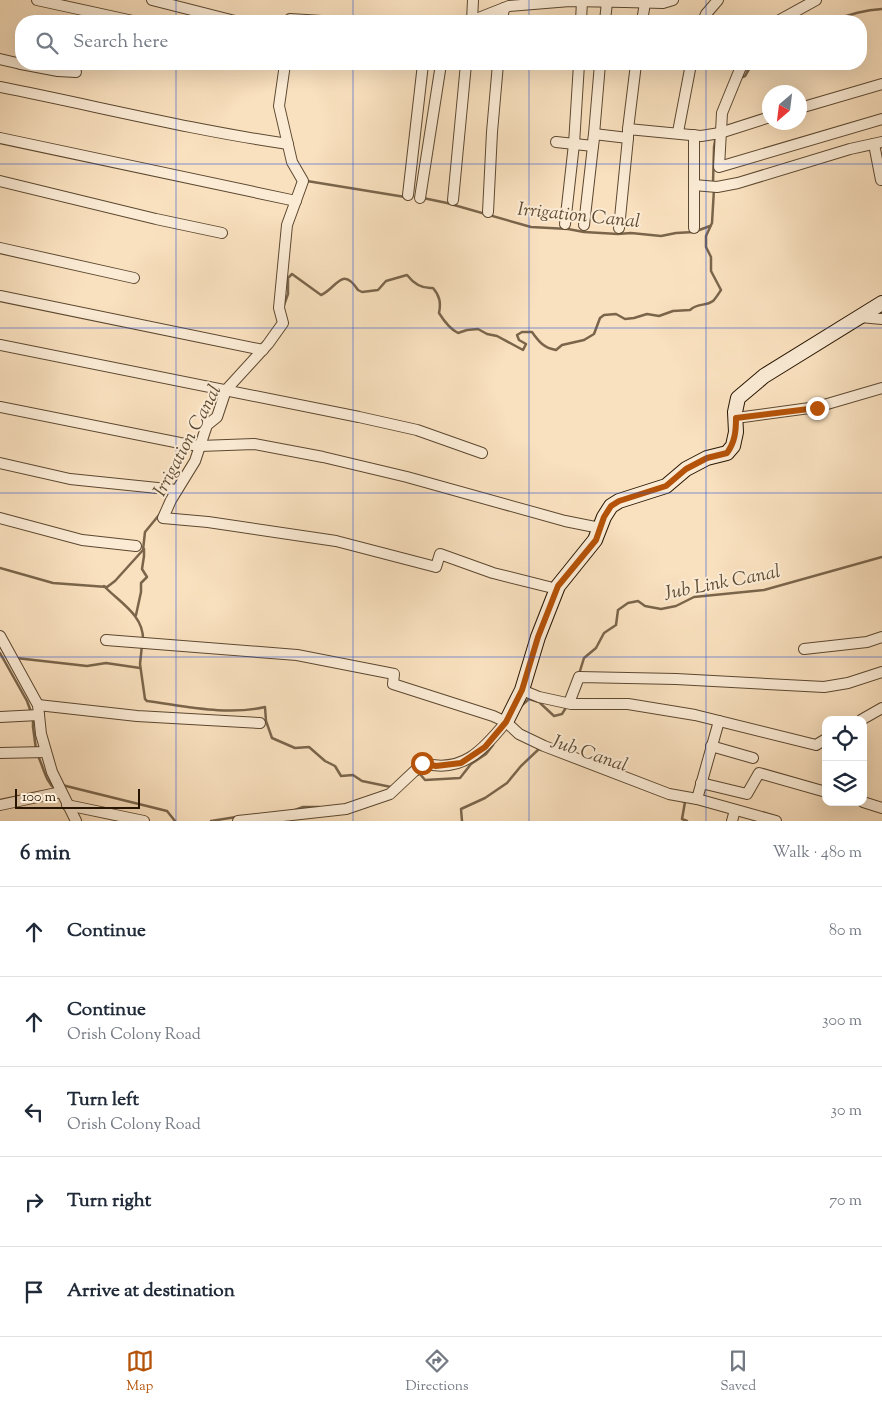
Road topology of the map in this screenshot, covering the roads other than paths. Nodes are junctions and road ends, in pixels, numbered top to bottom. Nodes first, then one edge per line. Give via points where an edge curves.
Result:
1 (37, 0) edge
2 (152, 0) edge
3 (472, 0) edge
4 (718, 0) edge
5 (816, 0) edge
6 (586, 1) edge
7 (625, 1) edge
8 (667, 1) edge
9 (608, 2) junction
10 (645, 2) junction
11 (504, 8) junction
12 (106, 15) edge
13 (211, 15) edge
14 (471, 15) edge
15 (486, 15) edge
16 (503, 15) edge
17 (582, 15) edge
18 (606, 15) edge
19 (643, 15) edge
20 (706, 15) edge
21 (789, 15) edge
22 (0, 59) edge
23 (15, 63) edge
24 (53, 70) edge
25 (284, 70) edge
26 (422, 70) edge
27 (440, 70) edge
28 (465, 70) edge
29 (497, 70) edge
30 (578, 70) edge
31 (599, 70) edge
32 (635, 70) edge
33 (690, 70) edge
34 (740, 70) edge
35 (76, 72) dead end
36 (882, 84) edge
37 (0, 87) edge
38 (807, 106) edge
39 (882, 119) edge
40 (762, 120) edge
41 (678, 132) junction
42 (628, 134) junction
43 (716, 134) junction
44 (694, 135) junction
45 (0, 138) edge
46 (556, 142) dead end
47 (878, 143) edge
48 (288, 144) junction
49 (574, 144) junction
50 (593, 146) junction
51 (881, 180) edge
52 (0, 181) edge
53 (694, 185) junction
54 (408, 195) dead end
55 (420, 198) dead end
56 (453, 200) dead end
57 (296, 201) junction
58 (488, 212) dead end
59 (565, 224) dead end
60 (584, 225) dead end
61 (619, 228) dead end
62 (694, 228) dead end
63 (222, 233) dead end
64 (0, 248) edge
65 (134, 278) dead end
66 (0, 296) edge
67 (882, 302) edge
68 (860, 317) junction
69 (882, 319) edge
70 (0, 345) edge
71 (263, 350) junction
72 (882, 388) edge
73 (226, 390) junction
74 (0, 407) edge
75 (736, 418) junction
76 (200, 446) junction
77 (482, 453) dead end
78 (0, 463) edge
79 (177, 490) junction
80 (0, 518) edge
81 (600, 528) junction
82 (136, 546) dead end
83 (556, 589) junction
84 (0, 636) edge
85 (882, 637) edge
86 (106, 640) dead end
87 (804, 649) dead end
88 (882, 672) edge
89 (522, 690) junction
90 (569, 704) junction
91 (882, 708) edge
92 (38, 710) junction
93 (0, 717) edge
94 (867, 717) edge
95 (720, 721) junction
96 (506, 722) junction
97 (260, 723) dead end
98 (822, 741) edge
99 (711, 746) junction
100 (46, 752) junction
101 (0, 753) edge
102 (753, 758) dead end
103 (701, 783) junction
104 (822, 791) edge
105 (61, 792) junction
106 (697, 799) junction
107 (867, 803) edge
108 (0, 805) edge
109 (68, 805) junction
110 (882, 808) edge
111 (735, 810) junction
112 (76, 821) edge
113 (144, 821) edge
114 (238, 821) edge
115 (732, 821) edge
116 (776, 821) edge

1 - 12 street
2 - 13 street
3 - 14 street
4 - 20 street
5 - 21 street
6 - 9 street
6 - 11 street
6 - 17 street
7 - 9 street
7 - 10 street
8 - 10 street
9 - 18 street
10 - 19 street
11 - 15 street
11 - 16 street
22 - 23 street
24 - 35 street
25 - 48 street via 279,106
26 - 54 street
27 - 55 street
28 - 56 street
29 - 58 street
30 - 49 street
31 - 50 street
32 - 42 street
33 - 41 street
34 - 43 street
36 - 38 street
37 - 48 street via 209,132
39 - 43 street via 719,167
40 - 43 street
41 - 42 street
41 - 44 street
42 - 50 street via 594,134
42 - 61 street
43 - 44 street
44 - 53 street
45 - 57 street
46 - 49 street
47 - 51 street
47 - 53 street via 738,183 717,187
48 - 57 street via 292,162 303,181
49 - 50 street
49 - 59 street
50 - 60 street
52 - 63 street
53 - 62 street
57 - 71 street via 286,235 279,308 283,323
64 - 65 street
66 - 71 street
67 - 68 street
68 - 69 street
68 - 75 street via 764,376 738,398
70 - 73 street
71 - 73 street
72 - 75 street via 817,408
73 - 76 street via 217,417 207,424
73 - 77 street via 417,430
74 - 76 street
75 - 81 street via 733,446 727,453 707,458 686,469 666,486 619,501 611,506
76 - 79 street via 195,461
76 - 81 street via 254,444 323,457
78 - 79 street via 70,479
79 - 83 street via 163,518 336,541 436,567 440,554 493,573
80 - 82 street via 82,540
81 - 83 street via 596,540
83 - 89 street
84 - 92 street
85 - 87 street via 867,642
86 - 96 street via 297,655 394,674 393,684
88 - 90 street via 824,687 579,677
89 - 90 street via 539,698
89 - 96 street
90 - 95 street via 628,704
91 - 94 street
92 - 93 street
92 - 97 street
92 - 100 street
95 - 98 street via 816,745
95 - 99 street
96 - 106 street via 519,734 587,764 670,794
96 - 114 street via 485,747 461,763 436,766 422,763 390,794 346,809
99 - 102 street
99 - 103 street
100 - 101 street
100 - 105 street
103 - 104 street via 747,794 759,773
103 - 106 street
105 - 108 street
105 - 109 street
106 - 111 street
107 - 110 street
109 - 112 street
109 - 113 street
111 - 115 street
111 - 116 street

